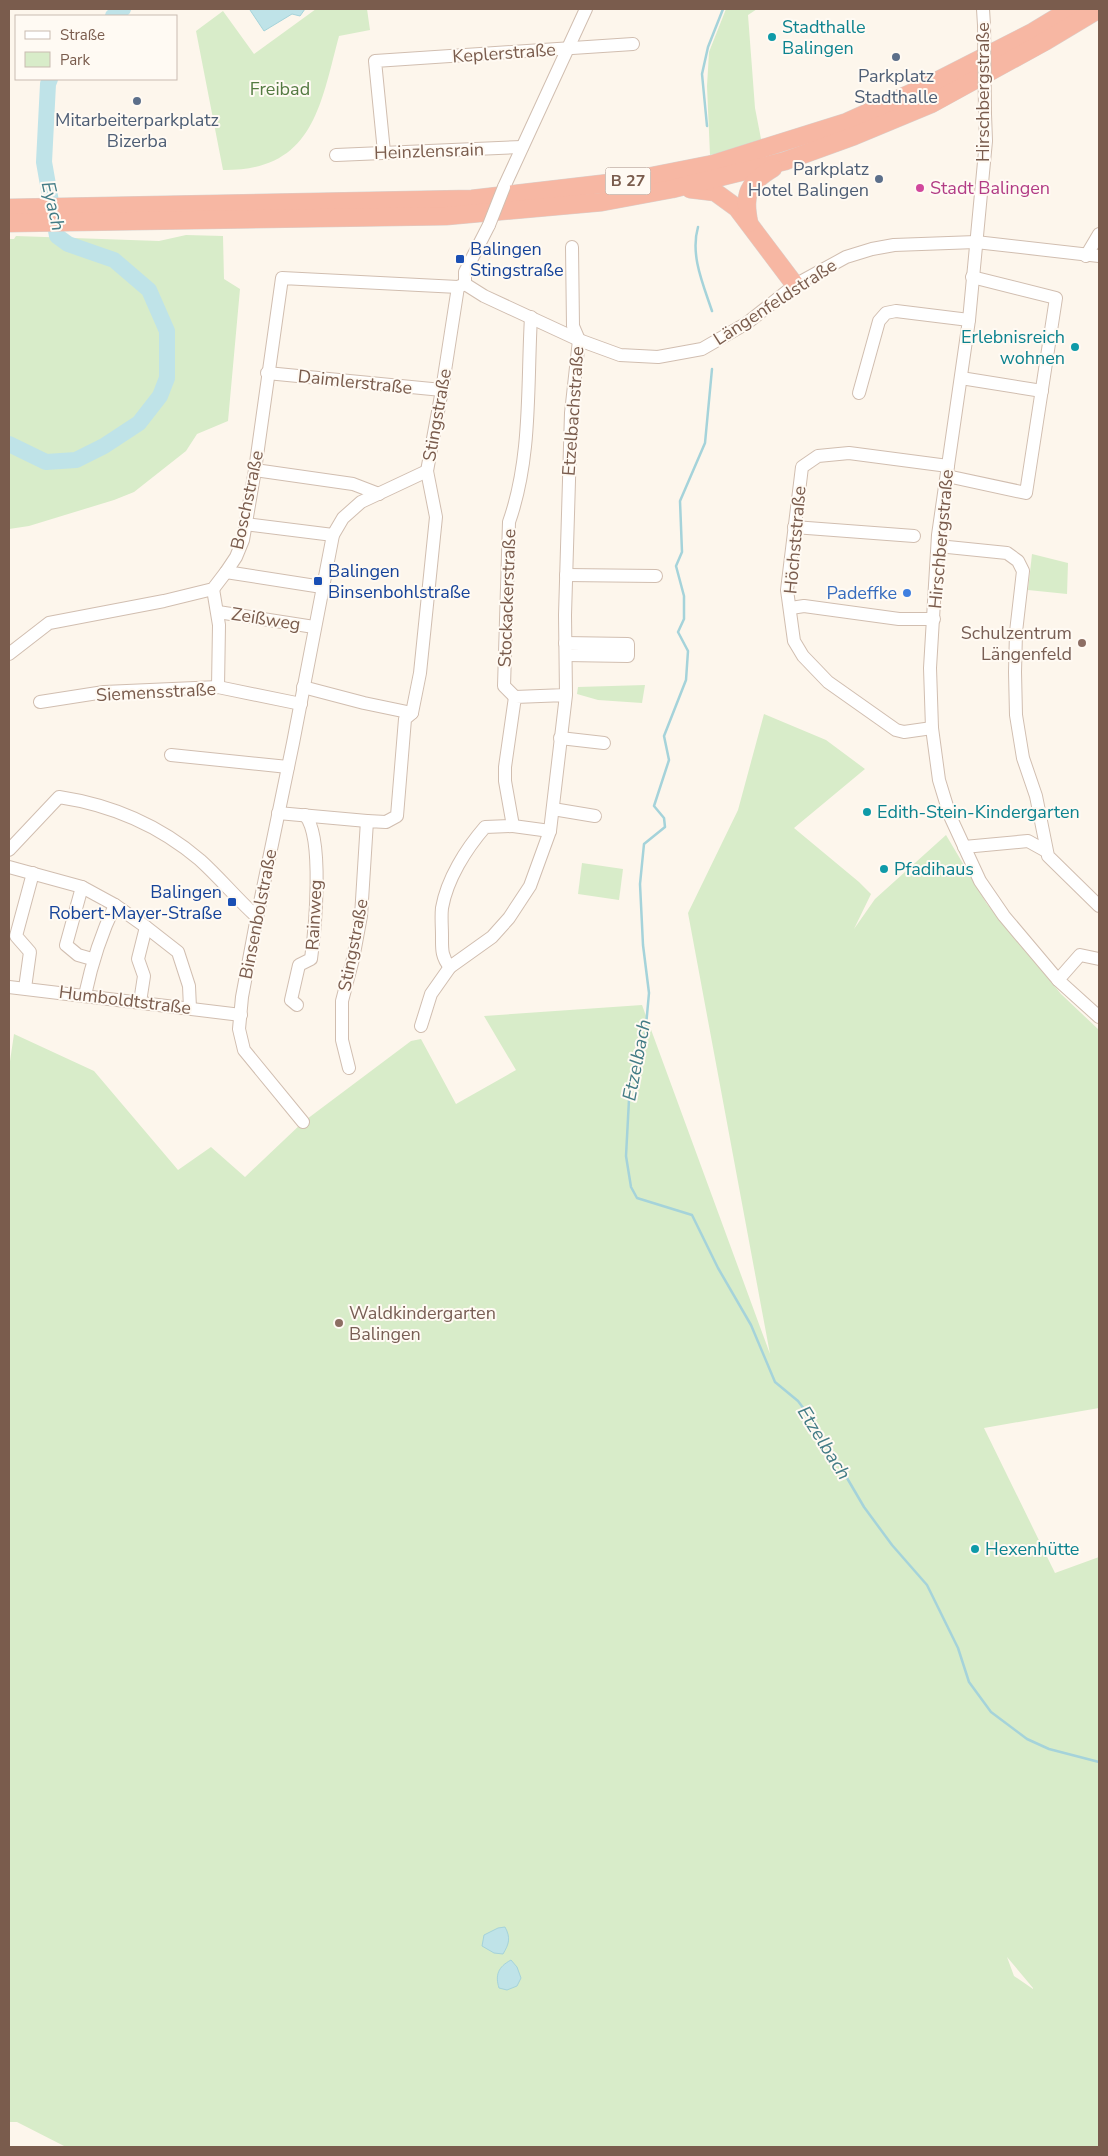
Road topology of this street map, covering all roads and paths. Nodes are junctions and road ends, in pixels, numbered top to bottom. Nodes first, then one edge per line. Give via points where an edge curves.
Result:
1 (586, 9) edge
2 (983, 9) edge
3 (1071, 9) edge
4 (1099, 9) edge
5 (633, 44) dead end
6 (566, 50) junction
7 (522, 147) junction
8 (384, 152) junction
9 (336, 155) dead end
10 (785, 161) junction
11 (672, 189) junction
12 (9, 208) edge
13 (151, 214) junction
14 (9, 223) edge
15 (749, 223) junction
16 (1099, 234) edge
17 (976, 242) junction
18 (572, 247) dead end
19 (1093, 256) edge
20 (972, 277) junction
21 (462, 286) junction
22 (795, 286) junction
23 (531, 317) junction
24 (969, 320) junction
25 (579, 340) junction
26 (267, 374) junction
27 (961, 378) junction
28 (442, 390) junction
29 (1042, 391) junction
30 (859, 393) dead end
31 (255, 470) junction
32 (427, 471) junction
33 (947, 471) junction
34 (379, 494) junction
35 (245, 524) junction
36 (794, 527) junction
37 (332, 535) junction
38 (914, 536) dead end
39 (938, 546) junction
40 (226, 572) junction
41 (566, 575) junction
42 (656, 576) dead end
43 (322, 587) junction
44 (213, 588) junction
45 (790, 608) junction
46 (218, 612) junction
47 (934, 618) junction
48 (314, 627) junction
49 (9, 654) edge
50 (218, 687) junction
51 (303, 687) junction
52 (566, 695) junction
53 (515, 697) junction
54 (40, 702) dead end
55 (301, 704) junction
56 (412, 712) junction
57 (932, 728) junction
58 (560, 738) junction
59 (604, 743) dead end
60 (171, 755) dead end
61 (288, 767) junction
62 (553, 809) junction
63 (278, 813) junction
64 (305, 815) junction
65 (595, 816) dead end
66 (367, 821) junction
67 (513, 826) junction
68 (550, 831) junction
69 (964, 847) junction
70 (9, 850) edge
71 (1046, 851) junction
72 (9, 867) edge
73 (33, 872) junction
74 (82, 887) junction
75 (115, 906) junction
76 (1099, 906) edge
77 (257, 917) junction
78 (146, 927) junction
79 (92, 958) junction
80 (1099, 959) edge
81 (450, 967) junction
82 (1058, 980) junction
83 (9, 987) edge
84 (25, 988) junction
85 (85, 995) junction
86 (140, 1002) junction
87 (297, 1005) dead end
88 (190, 1008) junction
89 (241, 1015) junction
90 (1099, 1016) edge
91 (421, 1026) dead end
92 (349, 1068) dead end
93 (303, 1122) dead end

1 - 6 street, Stingstraße
2 - 17 street, Hirschbergstraße, bridge via 986,141
3 - 13 highway, B 27 via 927,86 847,122 712,164 627,181 472,199
4 - 10 highway, B 27 via 931,104
5 - 6 street, Keplerstraße
6 - 7 street, Stingstraße
6 - 8 street, Keplerstraße via 375,61
7 - 8 street, Heinzlensrain
7 - 21 street, Stingstraße, bridge via 465,272
8 - 9 street, Heinzlensrain
10 - 11 highway, B 27
10 - 15 highway via 751,184 745,203
11 - 13 highway, B 27 via 602,202 446,216
11 - 15 highway via 715,192 737,208
12 - 13 highway, B 27
13 - 14 highway, B 27
15 - 22 highway
16 - 19 street
17 - 19 street, Längenfeldstraße
17 - 20 street, Hirschbergstraße
17 - 22 street, Längenfeldstraße via 902,244 872,249 846,257
18 - 25 street, Etzelbachstraße via 573,326
20 - 24 street, Hirschbergstraße
20 - 29 street via 1056,298
21 - 23 street, Längenfeldstraße
21 - 26 street, Boschstraße via 282,278
21 - 28 street, Stingstraße
22 - 25 street, Längenfeldstraße via 747,323 702,349 658,357 620,355
23 - 25 street, Längenfeldstraße
23 - 53 street, Stockackerstraße via 526,453 510,522 504,686
24 - 27 street, Hirschbergstraße
24 - 30 street via 896,311 886,313 879,321
25 - 41 street, Etzelbachstraße via 571,413
26 - 28 street, Daimlerstraße
26 - 31 street, Boschstraße
27 - 29 street
27 - 33 street, Hirschbergstraße
28 - 32 street, Stingstraße
29 - 33 street via 1026,493
31 - 34 street via 353,484
31 - 35 street, Boschstraße
32 - 34 street, Binsenbolstraße
32 - 56 street, Stingstraße via 436,517 422,656
33 - 36 street, Höchststraße via 849,453 818,456 802,467
33 - 39 street, Hirschbergstraße
34 - 37 street, Binsenbolstraße via 361,502 342,518
35 - 37 street
35 - 40 street, Boschstraße via 236,557
36 - 38 street
36 - 45 street, Höchststraße via 787,590
37 - 43 street, Binsenbolstraße
39 - 47 street, Hirschbergstraße
39 - 71 street via 1007,553 1018,561 1023,571 1016,632 1016,715
40 - 43 street
40 - 44 street, Boschstraße
41 - 42 street
41 - 52 street, Etzelbachstraße
43 - 48 street, Binsenbolstraße
44 - 46 street, Zeißweg
44 - 49 street via 49,623
45 - 47 street via 804,606 899,619
45 - 57 street, Höchststraße via 794,641 803,656 828,682 896,730
46 - 48 street, Zeißweg
46 - 50 street, Zeißweg
47 - 57 street, Hirschbergstraße via 930,668
48 - 51 street, Binsenbolstraße
50 - 54 street, Siemensstraße via 104,692
50 - 55 street, Siemensstraße
51 - 55 street, Binsenbolstraße
51 - 56 street
52 - 53 street
52 - 58 street, Etzelbachstraße
53 - 67 street via 505,767
55 - 61 street, Binsenbolstraße
56 - 66 street, Stingstraße via 405,719 397,816 386,822
57 - 69 street, Hirschbergstraße via 939,780
58 - 59 street
58 - 62 street, Etzelbachstraße
60 - 61 street
61 - 63 street, Binsenbolstraße
62 - 65 street
62 - 68 street, Etzelbachstraße
63 - 64 street, Stingstraße
63 - 77 street, Binsenbolstraße
64 - 66 street, Stingstraße
64 - 87 street, Rainweg via 310,820 314,836 316,924 311,959 299,965 292,1000
66 - 92 street, Stingstraße via 361,916 342,1001 342,1040
67 - 68 street
67 - 81 street via 485,828 471,843 451,881 442,908 442,950
68 - 81 street, Etzelbachstraße via 530,886 509,918 492,937
69 - 71 street via 1028,841
69 - 82 street, Hirschbergstraße via 980,881 1004,916
70 - 77 street via 59,797 102,805 134,816 172,839 200,860
71 - 76 street
72 - 73 street
73 - 74 street
73 - 84 street via 16,936 30,952
74 - 75 street
74 - 79 street via 66,945 78,955
75 - 78 street
75 - 79 street
77 - 89 street, Binsenbolstraße
78 - 86 street via 138,959 144,976
78 - 88 street via 178,952 189,986
79 - 85 street
80 - 82 street via 1080,955
81 - 91 street, Etzelbachstraße via 431,994
82 - 90 street, Hirschbergstraße
83 - 84 street, Humboldtstraße
84 - 85 street, Humboldtstraße
85 - 86 street, Humboldtstraße
86 - 88 street, Humboldtstraße
88 - 89 street, Humboldtstraße
89 - 93 street, Binsenbolstraße via 239,1029 244,1050

